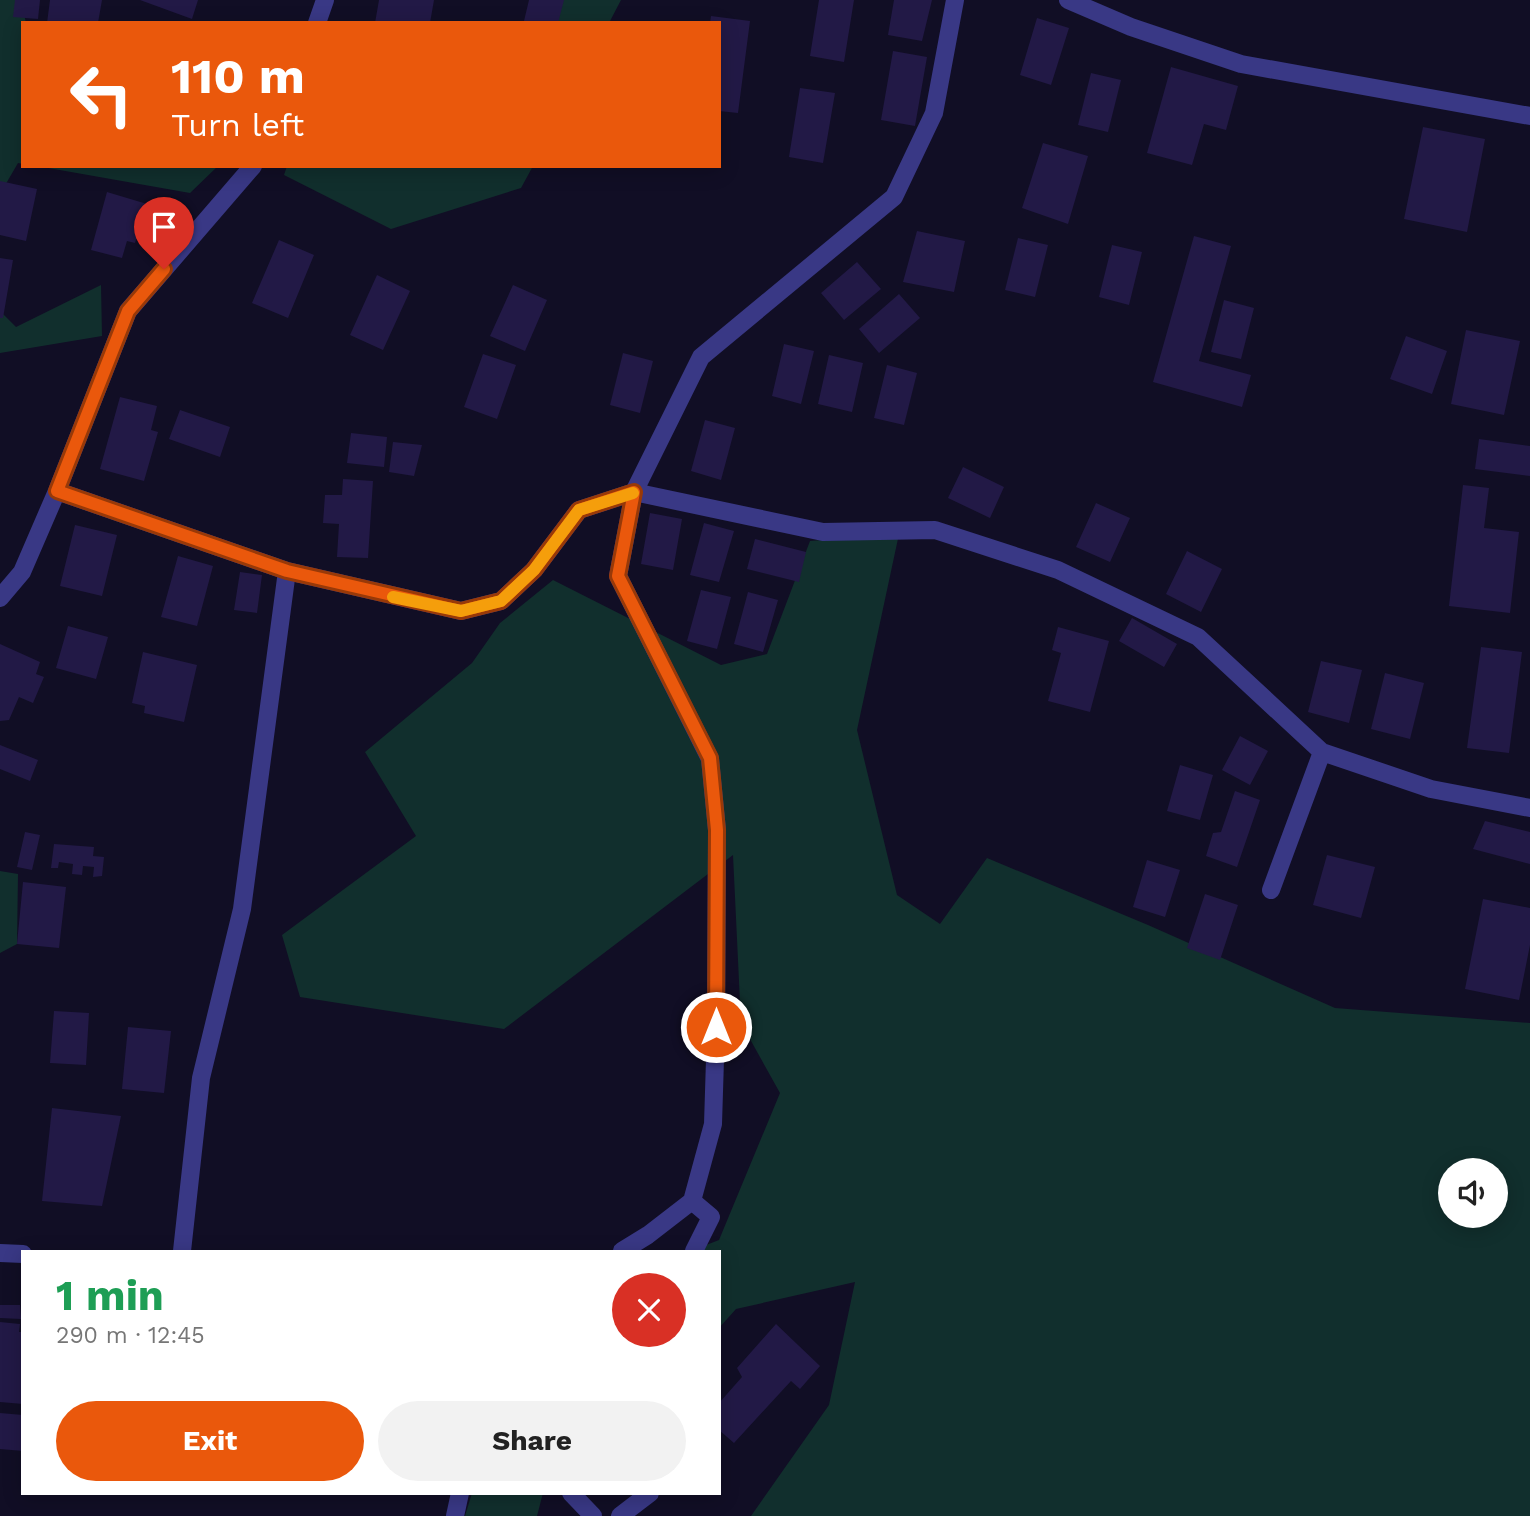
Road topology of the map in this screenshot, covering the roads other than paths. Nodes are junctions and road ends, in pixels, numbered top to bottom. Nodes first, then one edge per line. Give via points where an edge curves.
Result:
1 (325, 0) edge
2 (955, 0) edge
3 (1068, 0) edge
4 (318, 21) edge
5 (1530, 116) edge
6 (251, 168) edge
7 (57, 491) junction
8 (634, 492) junction
9 (287, 571) junction
10 (0, 598) edge
11 (1322, 752) junction
12 (1530, 808) edge
13 (1271, 890) dead end
14 (692, 1201) junction
15 (182, 1250) edge
16 (624, 1250) edge
17 (694, 1250) edge
18 (0, 1254) edge
19 (21, 1254) edge
20 (460, 1495) edge
21 (573, 1495) edge
22 (647, 1495) edge
23 (455, 1516) edge
24 (593, 1516) edge
25 (620, 1516) edge

1 - 4 street
2 - 8 street via 934,113 894,197 701,357
3 - 5 street via 1241,64
6 - 7 street via 128,311
7 - 9 street
7 - 10 street via 22,572
8 - 9 street via 579,510 534,570 501,601 461,611
8 - 11 street via 823,532 935,530 1058,570 1198,637
8 - 14 street via 618,576 710,758 717,830 713,1124
9 - 15 street via 242,909 201,1078
11 - 12 street via 1432,789
11 - 13 street
14 - 16 street
14 - 17 street via 711,1217
18 - 19 street
20 - 23 street
21 - 24 street
22 - 25 street

